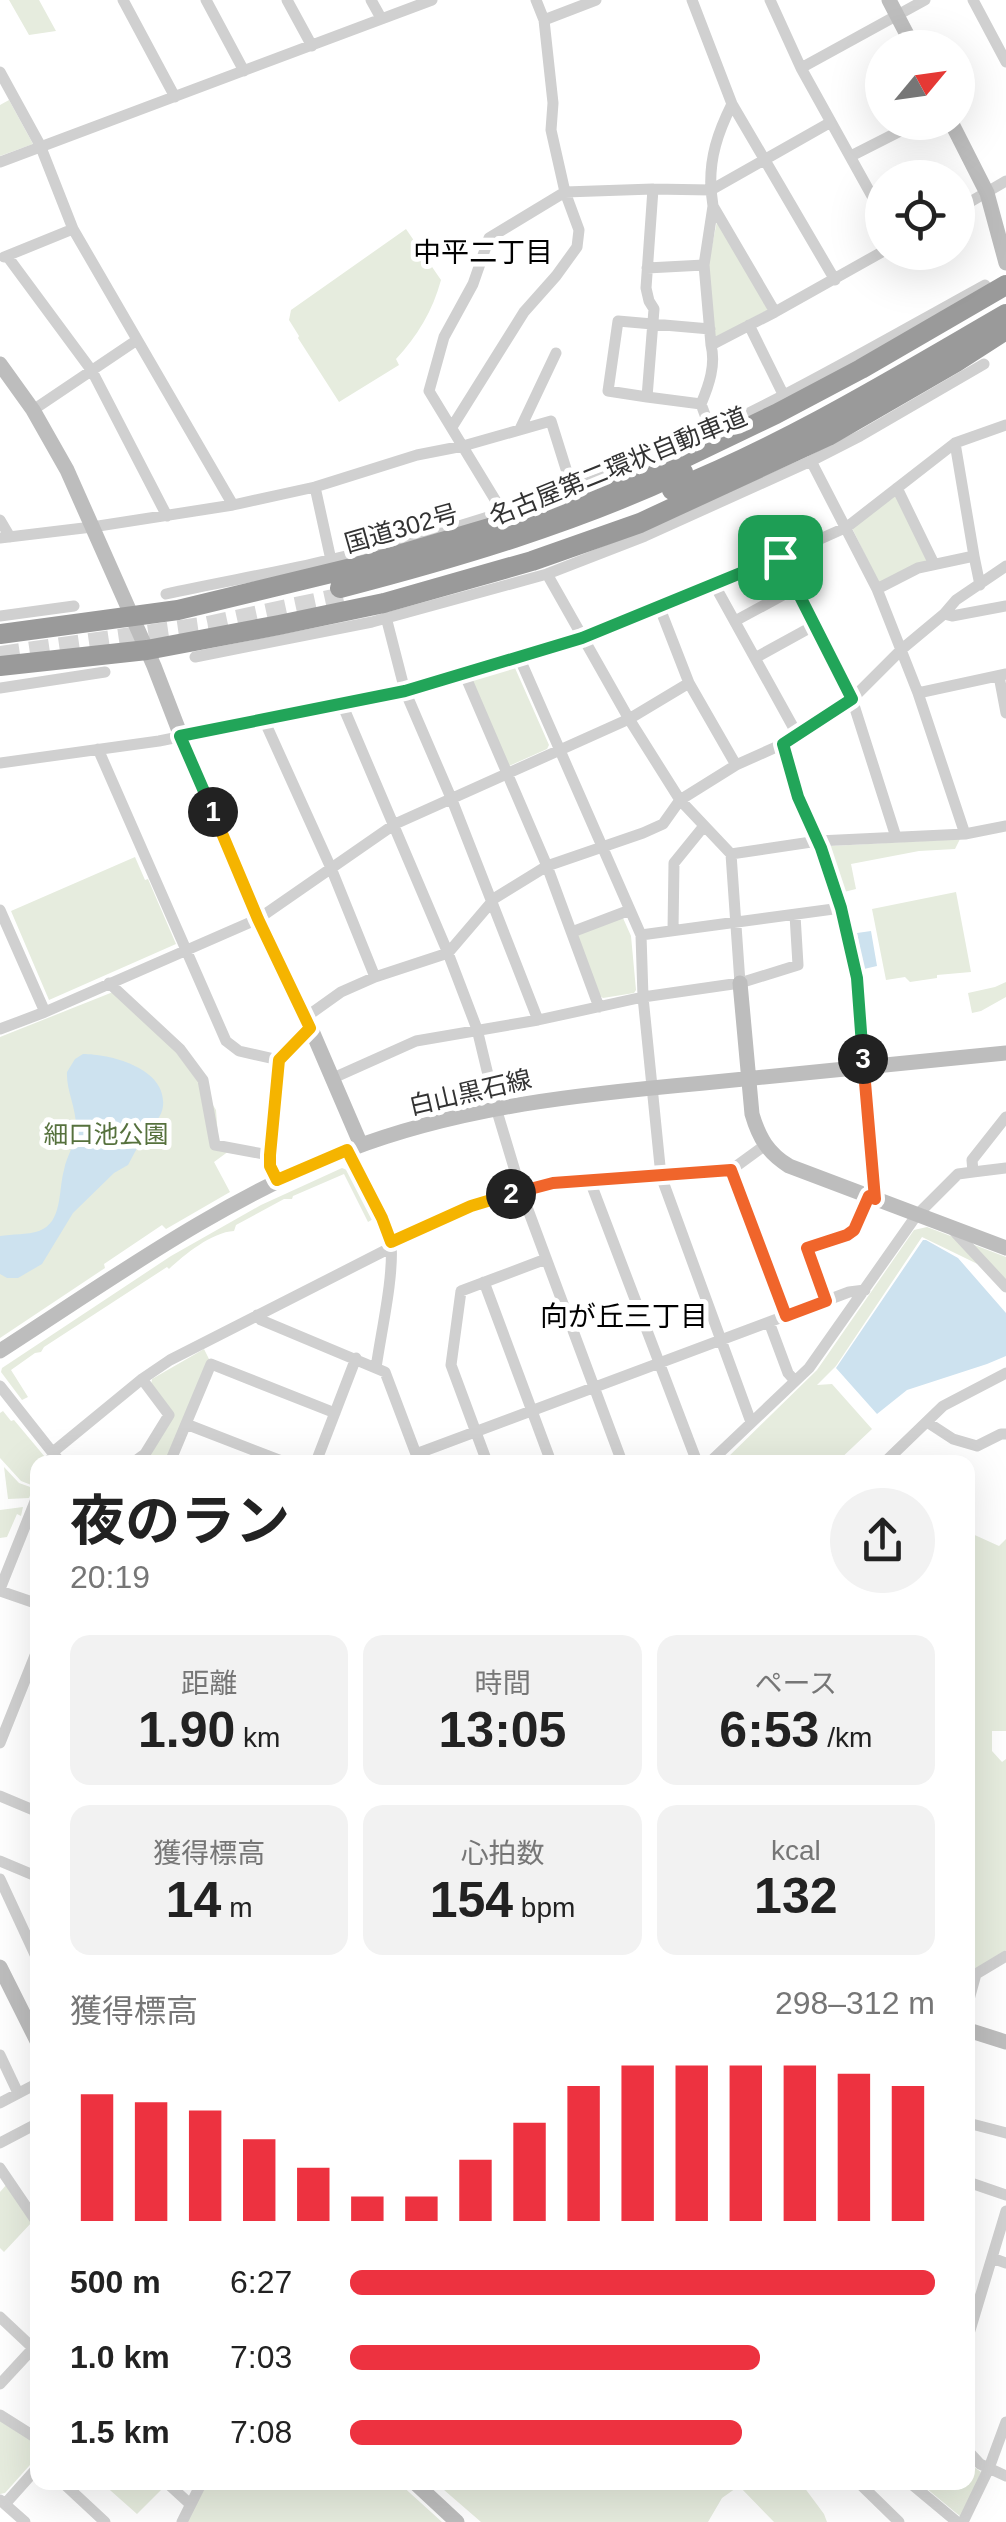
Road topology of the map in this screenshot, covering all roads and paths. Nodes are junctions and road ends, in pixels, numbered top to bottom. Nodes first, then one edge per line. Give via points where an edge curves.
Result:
1 (123, 0) edge
2 (206, 0) edge
3 (288, 0) edge
4 (371, 0) edge
5 (432, 0) edge
6 (536, 0) edge
7 (596, 0) edge
8 (692, 0) edge
9 (770, 0) edge
10 (925, 0) edge
11 (973, 0) edge
12 (893, 8) edge
13 (381, 18) junction
14 (544, 20) junction
15 (312, 46) junction
16 (1006, 62) edge
17 (801, 68) junction
18 (244, 71) junction
19 (0, 72) edge
20 (6, 95) edge
21 (175, 97) junction
22 (732, 104) junction
23 (832, 122) junction
24 (883, 140) edge
25 (960, 140) edge
26 (40, 145) junction
27 (851, 156) junction
28 (764, 160) junction
29 (0, 162) edge
30 (865, 182) edge
31 (1006, 182) edge
32 (653, 189) junction
33 (711, 190) junction
34 (565, 192) junction
35 (987, 192) junction
36 (975, 199) edge
37 (714, 206) junction
38 (73, 229) junction
39 (3, 257) edge
40 (865, 262) edge
41 (1006, 262) edge
42 (704, 265) junction
43 (647, 268) junction
44 (835, 280) junction
45 (996, 285) edge
46 (1006, 298) edge
47 (775, 312) junction
48 (1006, 314) edge
49 (653, 324) junction
50 (749, 326) junction
51 (710, 329) junction
52 (1006, 330) edge
53 (137, 340) junction
54 (712, 345) junction
55 (889, 345) junction
56 (556, 353) dead end
57 (956, 362) junction
58 (0, 364) edge
59 (984, 364) dead end
60 (92, 371) junction
61 (950, 384) junction
62 (783, 394) junction
63 (646, 398) junction
64 (701, 404) junction
65 (33, 410) junction
66 (1006, 426) edge
67 (452, 427) junction
68 (520, 430) junction
69 (711, 431) junction
70 (956, 443) junction
71 (463, 446) junction
72 (811, 461) junction
73 (315, 487) junction
74 (572, 488) junction
75 (897, 488) junction
76 (233, 505) junction
77 (502, 511) junction
78 (167, 516) junction
79 (0, 520) edge
80 (92, 527) junction
81 (846, 527) junction
82 (5, 538) edge
83 (974, 556) junction
84 (780, 557) junction
85 (331, 560) junction
86 (934, 564) junction
87 (1006, 566) edge
88 (547, 574) junction
89 (714, 584) junction
90 (980, 585) junction
91 (194, 588) junction
92 (796, 588) junction
93 (878, 588) junction
94 (172, 602) junction
95 (74, 606) dead end
96 (660, 606) junction
97 (1006, 606) edge
98 (944, 614) junction
99 (0, 616) edge
100 (131, 617) junction
101 (386, 617) junction
102 (735, 621) junction
103 (815, 626) junction
104 (282, 632) junction
105 (0, 634) edge
106 (582, 638) junction
107 (902, 649) junction
108 (147, 650) junction
109 (519, 657) junction
110 (57, 658) junction
111 (195, 658) dead end
112 (755, 658) junction
113 (0, 666) edge
114 (105, 672) dead end
115 (464, 674) junction
116 (1002, 675) edge
117 (35, 683) junction
118 (690, 684) junction
119 (0, 688) edge
120 (405, 691) junction
121 (918, 693) junction
122 (852, 699) junction
123 (342, 704) junction
124 (1006, 712) edge
125 (628, 719) junction
126 (264, 720) junction
127 (797, 734) junction
128 (180, 736) junction
129 (783, 744) junction
130 (98, 749) junction
131 (562, 750) junction
132 (0, 763) edge
133 (736, 765) junction
134 (507, 776) junction
135 (452, 800) junction
136 (680, 800) junction
137 (394, 824) junction
138 (704, 826) junction
139 (1006, 826) edge
140 (965, 834) junction
141 (896, 837) junction
142 (818, 841) junction
143 (603, 845) junction
144 (731, 854) junction
145 (547, 866) junction
146 (331, 868) junction
147 (492, 902) junction
148 (841, 908) junction
149 (0, 910) edge
150 (630, 910) junction
151 (795, 915) junction
152 (258, 919) junction
153 (737, 920) junction
154 (672, 930) junction
155 (572, 932) junction
156 (641, 935) junction
157 (188, 951) junction
158 (448, 953) junction
159 (375, 977) junction
160 (740, 983) junction
161 (110, 984) junction
162 (643, 997) junction
163 (600, 1007) junction
164 (45, 1012) junction
165 (538, 1020) junction
166 (308, 1022) junction
167 (0, 1029) edge
168 (477, 1030) junction
169 (1006, 1053) edge
170 (279, 1060) junction
171 (863, 1067) junction
172 (749, 1078) junction
173 (331, 1079) junction
174 (652, 1088) junction
175 (496, 1108) junction
176 (1006, 1117) edge
177 (764, 1146) junction
178 (354, 1148) junction
179 (270, 1155) junction
180 (1006, 1168) edge
181 (731, 1170) junction
182 (973, 1172) junction
183 (660, 1176) junction
184 (277, 1180) junction
185 (590, 1181) junction
186 (521, 1191) junction
187 (872, 1198) junction
188 (916, 1216) junction
189 (952, 1229) junction
190 (391, 1245) junction
191 (1006, 1248) edge
192 (546, 1259) junction
193 (484, 1282) junction
194 (1006, 1287) edge
195 (865, 1290) junction
196 (826, 1301) junction
197 (257, 1315) junction
198 (786, 1316) junction
199 (770, 1322) junction
200 (721, 1339) junction
201 (0, 1351) edge
202 (356, 1358) junction
203 (658, 1363) junction
204 (376, 1368) junction
205 (1006, 1373) edge
206 (142, 1379) junction
207 (795, 1381) junction
208 (0, 1386) edge
209 (594, 1386) junction
210 (531, 1410) junction
211 (335, 1413) junction
212 (751, 1422) junction
213 (927, 1422) junction
214 (186, 1424) junction
215 (476, 1430) junction
216 (1006, 1434) edge
217 (51, 1455) edge
218 (58, 1455) edge
219 (144, 1455) edge
220 (173, 1455) edge
221 (266, 1455) edge
222 (319, 1455) edge
223 (416, 1455) edge
224 (423, 1455) edge
225 (485, 1455) edge
226 (548, 1455) edge
227 (619, 1455) edge
228 (694, 1455) edge
229 (717, 1455) edge
230 (892, 1455) edge
231 (30, 1514) edge
232 (0, 1590) edge
233 (30, 1601) edge
234 (30, 1668) edge
235 (0, 1743) edge
236 (0, 1796) edge
237 (30, 1809) edge
238 (0, 1861) edge
239 (30, 1874) edge
240 (0, 1880) edge
241 (30, 1944) edge
242 (1006, 1956) edge
243 (0, 1967) edge
244 (975, 1978) edge
245 (30, 2023) edge
246 (975, 2032) edge
247 (1006, 2042) edge
248 (0, 2056) edge
249 (30, 2087) edge
250 (18, 2093) junction
251 (0, 2102) edge
252 (975, 2125) edge
253 (30, 2127) edge
254 (1006, 2133) edge
255 (0, 2143) edge
256 (0, 2168) edge
257 (975, 2184) edge
258 (1006, 2195) edge
259 (1006, 2211) edge
260 (30, 2212) edge
261 (992, 2258) junction
262 (1006, 2263) edge
263 (975, 2314) edge
264 (0, 2317) edge
265 (30, 2342) edge
266 (30, 2351) edge
267 (0, 2384) edge
268 (0, 2414) edge
269 (1006, 2422) edge
270 (30, 2434) edge
271 (975, 2459) edge
272 (989, 2468) junction
273 (30, 2475) edge
274 (1006, 2476) edge
275 (71, 2490) edge
276 (175, 2490) edge
277 (198, 2490) edge
278 (423, 2490) edge
279 (866, 2490) edge
280 (919, 2490) edge
281 (3, 2502) edge
282 (190, 2504) junction
283 (25, 2522) edge
284 (105, 2522) edge
285 (182, 2522) edge
286 (457, 2522) edge
287 (900, 2522) edge
288 (960, 2522) edge

1 - 21 street
2 - 18 street
3 - 15 street
4 - 13 street
5 - 13 street
6 - 14 street
7 - 14 street
8 - 22 street
9 - 17 street
10 - 12 street
11 - 16 street
12 - 17 street
13 - 15 street
14 - 34 street via 551,130
15 - 18 street
17 - 23 street
18 - 21 street
19 - 20 street
20 - 26 street
21 - 26 street
22 - 28 street
22 - 33 street via 715,142
23 - 27 street
23 - 28 street
24 - 27 street
25 - 35 street
26 - 29 street
26 - 38 street
27 - 30 street
28 - 33 street
28 - 44 street
31 - 35 street
32 - 33 street
32 - 34 street
32 - 43 street
33 - 37 street
34 - 67 street via 579,230 577,247 524,312
34 - 67 street via 489,238 444,337 429,391
35 - 36 street
35 - 41 street
37 - 42 street
37 - 47 street
38 - 39 street
38 - 53 street
39 - 60 street
40 - 44 street
42 - 43 street
42 - 51 street
43 - 49 street
44 - 47 street
45 - 55 highway, 国道302号
46 - 48 highway, 名古屋第二環状自動車道 via 841,394 674,476 490,546 342,592 496,556 679,487 848,405
47 - 50 street
49 - 51 street
49 - 63 street
49 - 63 street via 618,321 608,392
50 - 54 street
50 - 62 street
51 - 54 street
52 - 57 highway
53 - 60 street
53 - 76 street
54 - 64 street via 710,384
55 - 62 street
55 - 94 highway, 国道302号 via 776,414 680,460 520,519 364,565
56 - 68 street
57 - 61 street
57 - 104 highway via 828,436 640,522 532,561
58 - 65 street
59 - 61 street
60 - 65 street
60 - 78 street
61 - 72 street
62 - 69 street
63 - 64 street
64 - 69 street
65 - 80 street
66 - 70 street
67 - 71 street
68 - 71 street
68 - 74 street via 551,420
69 - 74 street
70 - 75 street
70 - 83 street
71 - 73 street
71 - 77 street
72 - 81 street
72 - 88 street
73 - 76 street
73 - 85 street
74 - 77 street
75 - 81 street
75 - 86 street
76 - 78 street
77 - 85 street
78 - 80 street
79 - 82 street
80 - 82 street
80 - 100 street
81 - 84 street
81 - 93 street
83 - 86 street
83 - 90 street
84 - 89 street
84 - 92 street
85 - 91 street
86 - 93 street
87 - 90 street
88 - 101 street
88 - 106 street
89 - 96 street
89 - 102 street
90 - 98 street
91 - 94 street
91 - 94 street
92 - 102 street
92 - 103 street
93 - 107 street
94 - 100 highway, 国道302号
95 - 99 street
96 - 106 street
96 - 118 street
97 - 98 street
98 - 107 street
100 - 105 highway, 国道302号
100 - 108 street
101 - 104 street
101 - 120 street
102 - 112 street
103 - 112 street
103 - 122 street
104 - 108 highway
104 - 111 street
106 - 109 street
106 - 125 street
107 - 121 street
107 - 122 street
108 - 110 highway
108 - 128 street
109 - 115 street
109 - 131 street
110 - 113 highway
110 - 117 street
112 - 127 street
114 - 117 street
115 - 120 street
115 - 134 street
116 - 121 street
116 - 124 street
117 - 119 street
118 - 125 street
118 - 133 street
120 - 123 street
120 - 135 street
121 - 140 street
122 - 127 street
122 - 141 street
123 - 126 street
123 - 137 street
125 - 131 street
125 - 136 street
126 - 128 street
126 - 146 street
127 - 129 street
128 - 130 street
128 - 152 street
129 - 133 street
129 - 142 street
130 - 132 street
130 - 157 street
131 - 134 street
131 - 143 street
133 - 136 street
134 - 135 street
134 - 145 street
135 - 137 street
135 - 147 street
136 - 138 street
136 - 143 street via 663,824
137 - 146 street
137 - 158 street
138 - 144 street
138 - 154 street via 674,863
139 - 140 street
140 - 141 street
141 - 142 street
142 - 144 street
142 - 148 street
143 - 145 street
143 - 150 street
144 - 153 street
145 - 147 street
145 - 155 street
146 - 152 street
146 - 159 street
147 - 158 street
147 - 165 street
148 - 151 street
148 - 171 street via 857,978
149 - 164 street
150 - 155 street
150 - 156 street
151 - 153 street
151 - 160 street via 798,965
152 - 157 street
152 - 166 street
153 - 154 street
153 - 160 street
154 - 156 street
155 - 163 street
156 - 162 street
157 - 161 street
157 - 170 street via 230,1046
158 - 159 street
158 - 168 street
159 - 166 street via 341,992
160 - 162 street
160 - 172 street
161 - 164 street
161 - 179 street via 204,1080 215,1146
162 - 163 street
162 - 174 street
163 - 165 street
164 - 167 street
165 - 168 street
166 - 170 street
166 - 173 street
168 - 173 street via 416,1041
168 - 175 street
169 - 171 street, 白山黒石線
170 - 179 street
171 - 172 street, 白山黒石線
171 - 187 street
172 - 174 street, 白山黒石線
172 - 177 street
173 - 178 street
174 - 175 street, 白山黒石線
174 - 183 street
175 - 178 street, 白山黒石線
175 - 186 street
176 - 182 street via 972,1160
177 - 181 street
177 - 187 street via 789,1166
178 - 184 street, 白山黒石線
178 - 190 street
179 - 184 street
180 - 182 street
181 - 183 street
181 - 198 street
182 - 188 street via 958,1174
183 - 185 street
183 - 200 street
184 - 201 street, 白山黒石線 via 166,1242
185 - 186 street
185 - 203 street
186 - 190 street via 471,1206
186 - 192 street
187 - 188 street
187 - 196 street via 854,1230 807,1248
188 - 189 street
188 - 195 street
189 - 191 street
189 - 194 street
190 - 197 street
190 - 204 street
192 - 193 street
192 - 209 street
193 - 210 street
193 - 215 street via 461,1291 451,1365
195 - 196 street
195 - 207 street
196 - 198 street
197 - 202 street
197 - 206 street
198 - 199 street
199 - 200 street
199 - 207 street
200 - 203 street
200 - 212 street
202 - 204 street
202 - 211 street
203 - 209 street
203 - 228 street
204 - 223 street via 386,1372
205 - 213 street via 943,1406
206 - 218 street
206 - 219 street via 169,1416
207 - 212 street
208 - 217 street
209 - 210 street
209 - 227 street
210 - 215 street
210 - 226 street
211 - 214 street via 212,1364
211 - 222 street
212 - 229 street
213 - 216 street via 976,1446
213 - 230 street
214 - 220 street
214 - 221 street
215 - 224 street
215 - 225 street
231 - 232 street
232 - 233 street
234 - 235 street
236 - 237 street
238 - 239 street
240 - 241 street
242 - 244 street
243 - 245 street
246 - 247 street
248 - 250 street
249 - 250 street
250 - 251 street
252 - 254 street
253 - 255 street
256 - 260 street
257 - 258 street
259 - 261 street
261 - 262 street
261 - 263 street
264 - 265 street
266 - 267 street
268 - 270 street
269 - 272 street
271 - 272 street
272 - 274 street
272 - 288 street
273 - 281 street
275 - 284 street
276 - 282 street
277 - 282 street
278 - 286 street
279 - 287 street
280 - 288 street
281 - 283 street
282 - 285 street

